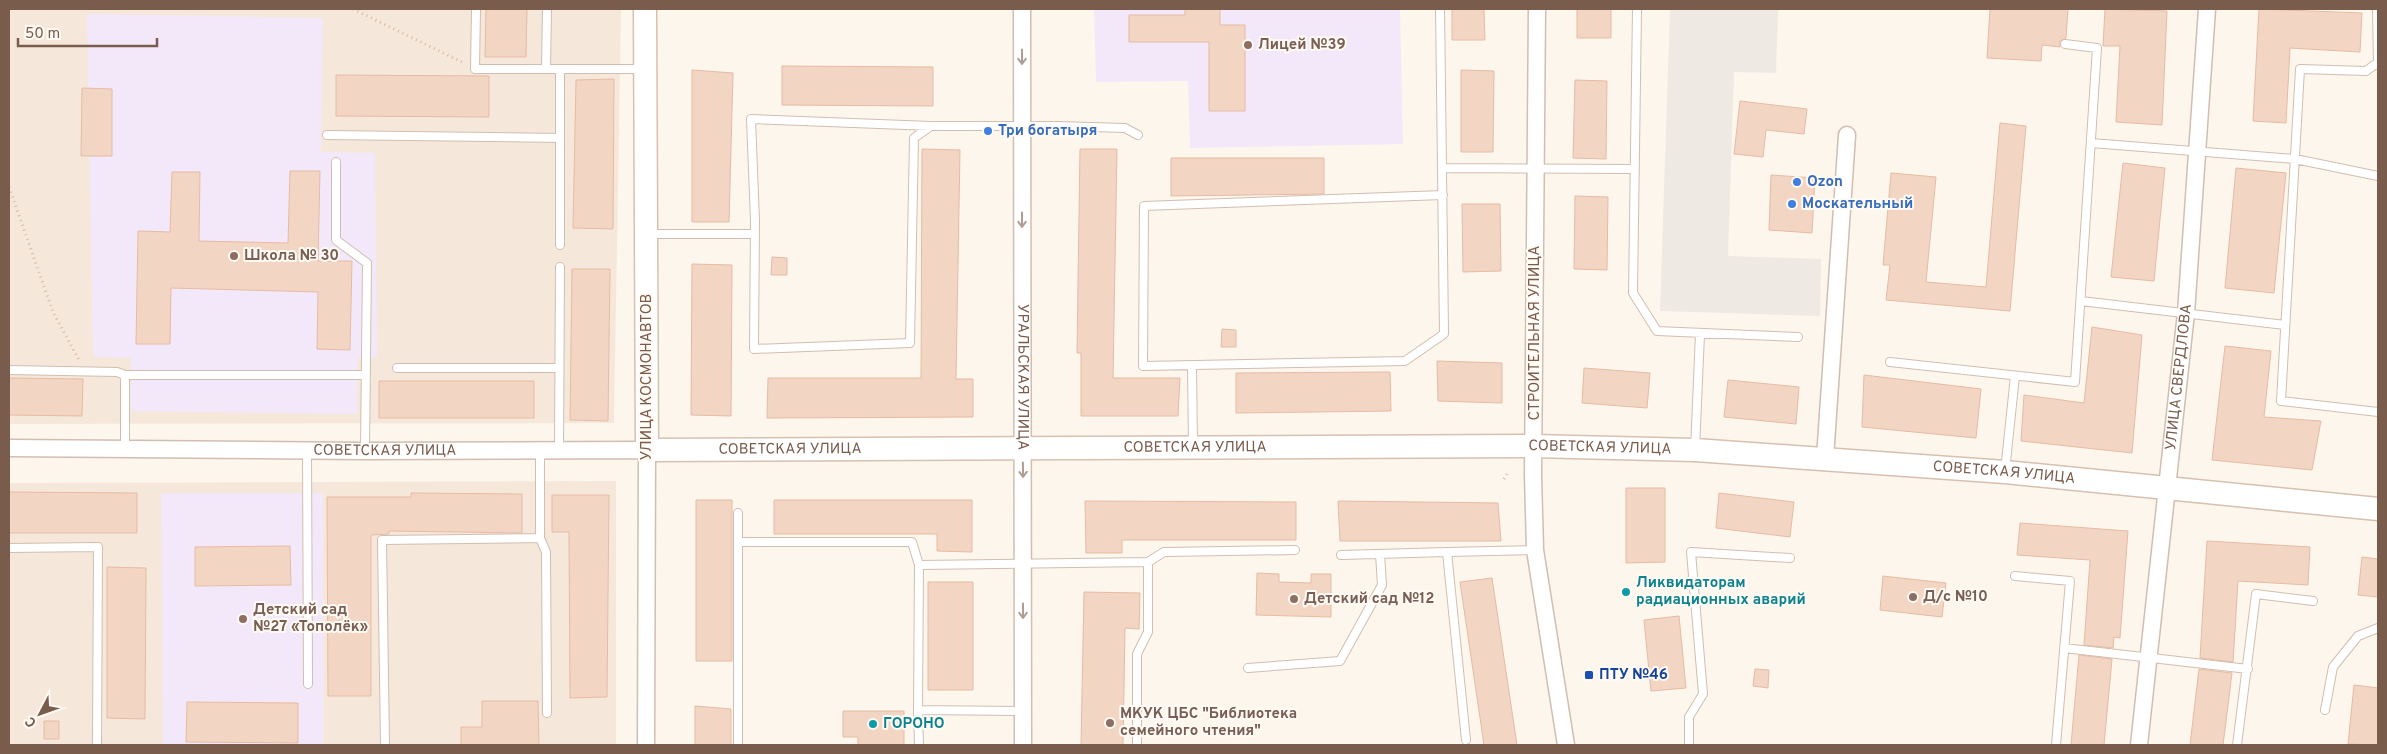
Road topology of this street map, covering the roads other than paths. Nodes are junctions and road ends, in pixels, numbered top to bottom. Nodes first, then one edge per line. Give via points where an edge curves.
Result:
1 (476, 9) edge
2 (547, 9) edge
3 (645, 9) edge
4 (1022, 9) edge
5 (1440, 9) edge
6 (1537, 9) edge
7 (1638, 9) edge
8 (2207, 9) edge
9 (2377, 9) edge
10 (2065, 44) dead end
11 (2378, 64) edge
12 (546, 68) junction
13 (560, 68) junction
14 (645, 69) junction
15 (931, 126) junction
16 (1022, 126) junction
17 (328, 134) dead end
18 (1138, 135) dead end
19 (1847, 135) dead end
20 (560, 138) junction
21 (2091, 143) junction
22 (2197, 151) junction
23 (2295, 159) junction
24 (336, 162) dead end
25 (1442, 168) junction
26 (1536, 168) junction
27 (1635, 169) junction
28 (2378, 176) edge
29 (1443, 195) junction
30 (646, 234) junction
31 (754, 234) junction
32 (560, 246) dead end
33 (560, 267) dead end
34 (2081, 301) junction
35 (2186, 313) junction
36 (2285, 325) junction
37 (1700, 334) junction
38 (1798, 337) dead end
39 (1890, 362) dead end
40 (1192, 366) junction
41 (397, 368) dead end
42 (559, 368) junction
43 (9, 370) edge
44 (125, 375) junction
45 (366, 375) junction
46 (2015, 376) junction
47 (2378, 412) edge
48 (1533, 446) junction
49 (1192, 447) junction
50 (9, 448) edge
51 (125, 449) junction
52 (1023, 449) junction
53 (540, 450) junction
54 (559, 450) junction
55 (647, 450) junction
56 (1695, 450) junction
57 (307, 451) junction
58 (365, 452) junction
59 (1826, 458) junction
60 (2005, 472) junction
61 (2167, 488) junction
62 (2378, 510) edge
63 (738, 513) dead end
64 (540, 538) junction
65 (738, 542) junction
66 (9, 548) edge
67 (1295, 550) dead end
68 (1535, 550) junction
69 (1447, 552) junction
70 (1380, 554) junction
71 (1340, 555) dead end
72 (1790, 558) dead end
73 (1024, 562) junction
74 (1148, 562) junction
75 (919, 565) junction
76 (2015, 576) dead end
77 (2313, 601) dead end
78 (2378, 628) edge
79 (2064, 648) junction
80 (2148, 657) junction
81 (1248, 668) dead end
82 (2248, 668) junction
83 (308, 684) dead end
84 (918, 710) junction
85 (2325, 710) dead end
86 (1023, 711) junction
87 (548, 713) dead end
88 (1466, 740) dead end
89 (97, 745) edge
90 (385, 745) edge
91 (646, 745) edge
92 (738, 745) edge
93 (919, 745) edge
94 (1023, 745) edge
95 (1137, 745) edge
96 (1566, 745) edge
97 (1689, 745) edge
98 (2056, 745) edge
99 (2139, 745) edge
100 (2237, 745) edge

1 - 12 lane via 475,69
2 - 12 lane
3 - 14 street, УЛИЦА КОСМОНАВТОВ
4 -> 16 street, УРАЛЬСКАЯ УЛИЦА
5 - 25 lane
6 - 26 street, СТРОИТЕЛЬНАЯ УЛИЦА
7 - 27 lane
8 - 22 street, УЛИЦА СВЕРДЛОВА
9 - 11 lane
10 - 21 lane via 2097,48
11 - 23 lane via 2366,71 2300,68
12 - 13 lane
13 - 14 lane
13 - 20 lane
14 - 30 street, УЛИЦА КОСМОНАВТОВ
15 - 16 lane
15 - 31 lane via 751,120
15 - 31 lane via 914,138 910,343 754,349
16 - 18 lane via 1125,128
16 -> 52 street, УРАЛЬСКАЯ УЛИЦА
17 - 20 lane
19 - 59 street
20 - 32 lane
21 - 22 lane
21 - 34 lane
22 - 23 lane
22 - 35 street, УЛИЦА СВЕРДЛОВА
23 - 28 lane
23 - 36 lane
24 - 45 lane via 336,240 367,263
25 - 26 lane
25 - 29 lane
26 - 27 lane
26 - 48 street, СТРОИТЕЛЬНАЯ УЛИЦА
27 - 37 lane via 1633,293 1657,331
29 - 40 lane via 1444,334 1405,361
29 - 40 lane via 1144,206 1143,366
30 - 31 lane
30 - 55 street, УЛИЦА КОСМОНАВТОВ
33 - 42 lane
34 - 35 lane
34 - 46 lane via 2075,382
35 - 36 lane
35 - 61 street, УЛИЦА СВЕРДЛОВА
36 - 47 lane via 2281,401
37 - 38 lane
37 - 56 lane
39 - 46 lane
40 - 49 lane
41 - 42 lane
42 - 54 lane
43 - 44 lane via 117,372
44 - 45 lane
44 - 51 lane
45 - 58 lane
46 - 60 lane
48 - 49 street, СОВЕТСКАЯ УЛИЦА
48 - 56 street, СОВЕТСКАЯ УЛИЦА
48 - 68 street, СТРОИТЕЛЬНАЯ УЛИЦА
49 - 52 street, СОВЕТСКАЯ УЛИЦА
50 - 51 street, СОВЕТСКАЯ УЛИЦА
51 - 57 street, СОВЕТСКАЯ УЛИЦА
52 - 55 street, СОВЕТСКАЯ УЛИЦА
52 -> 73 street, УРАЛЬСКАЯ УЛИЦА
53 - 54 street, СОВЕТСКАЯ УЛИЦА
53 - 58 street, СОВЕТСКАЯ УЛИЦА
53 - 64 lane
54 - 55 street, СОВЕТСКАЯ УЛИЦА
55 - 91 street, УЛИЦА КОСМОНАВТОВ
56 - 59 street, СОВЕТСКАЯ УЛИЦА
57 - 58 street, СОВЕТСКАЯ УЛИЦА
57 - 83 lane
59 - 60 street, СОВЕТСКАЯ УЛИЦА
60 - 61 street, СОВЕТСКАЯ УЛИЦА
61 - 62 street, СОВЕТСКАЯ УЛИЦА
61 - 80 street, УЛИЦА СВЕРДЛОВА
63 - 65 lane
64 - 87 lane via 546,552
64 - 90 lane via 382,540
65 - 75 lane via 912,542
65 - 92 lane
66 - 89 lane via 98,547
67 - 74 lane via 1164,552
68 - 69 lane
68 - 96 street, СТРОИТЕЛЬНАЯ УЛИЦА
69 - 70 lane
69 - 88 lane
70 - 71 lane
70 - 81 lane via 1382,585 1340,661
72 - 97 lane via 1691,552 1703,694 1689,717
73 - 74 lane
73 - 75 lane
73 -> 86 street, УРАЛЬСКАЯ УЛИЦА
74 - 95 lane via 1148,632 1136,654
75 - 84 lane
76 - 79 lane via 2070,581
77 - 82 lane via 2256,594
78 - 85 lane via 2358,636 2333,667
79 - 80 lane
79 - 98 lane
80 - 82 lane
80 - 99 street, УЛИЦА СВЕРДЛОВА
82 - 100 lane
84 - 86 lane
84 - 93 lane
86 - 94 street, УРАЛЬСКАЯ УЛИЦА

